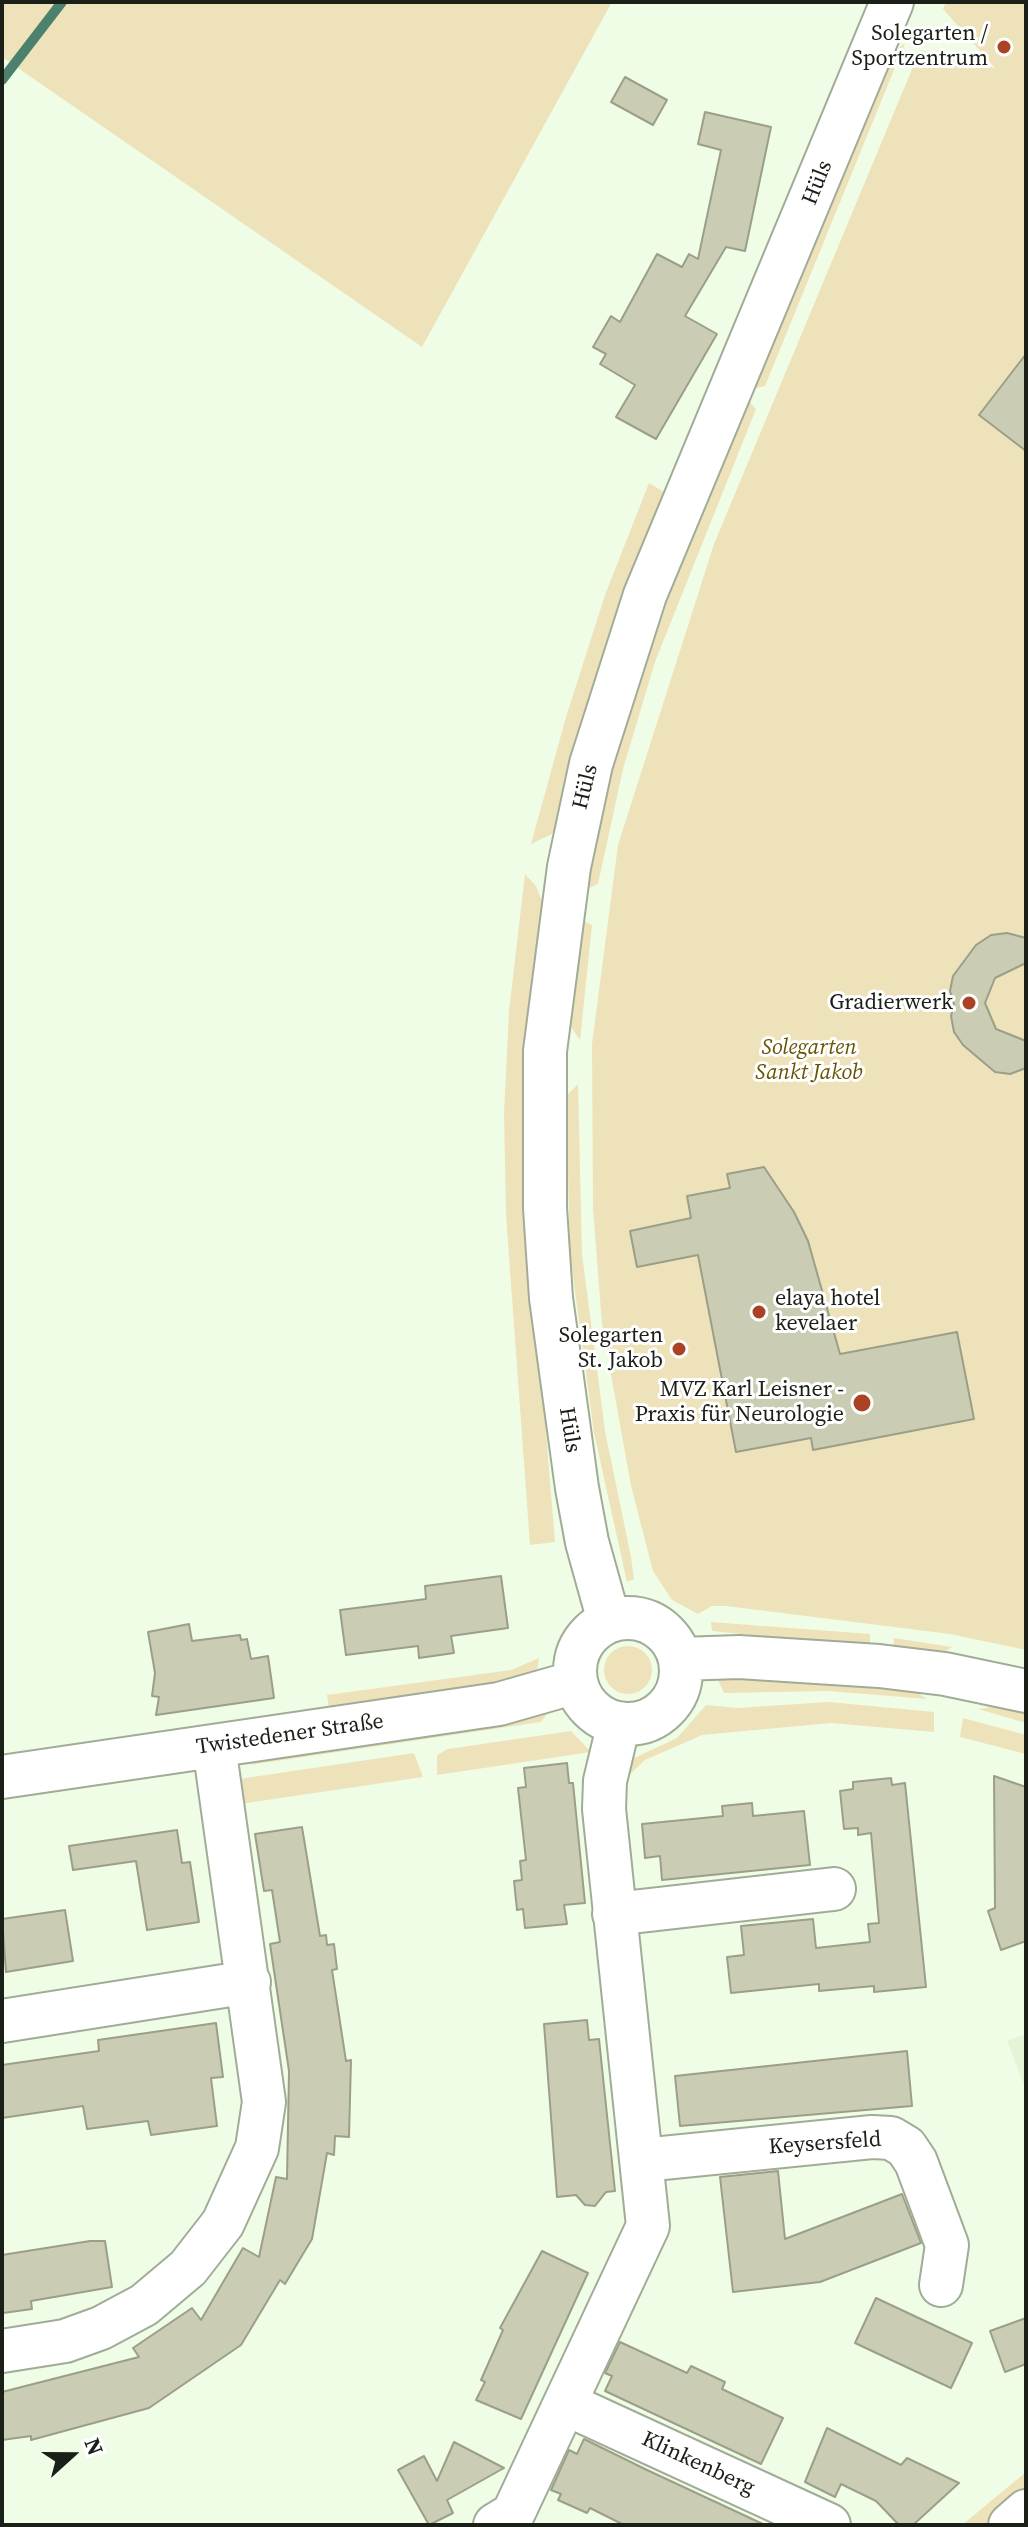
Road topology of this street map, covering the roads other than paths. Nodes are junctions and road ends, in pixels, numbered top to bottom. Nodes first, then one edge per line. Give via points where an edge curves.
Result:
1 (892, 2) edge
2 (609, 1621) junction
3 (680, 1659) junction
4 (576, 1682) junction
5 (1026, 1691) edge
6 (619, 1723) junction
7 (214, 1746) junction
8 (2, 1777) edge
9 (834, 1889) dead end
10 (614, 1914) junction
11 (249, 1982) junction
12 (2, 2021) edge
13 (643, 2160) junction
14 (941, 2285) dead end
15 (2, 2351) edge
16 (566, 2404) junction
17 (1026, 2511) edge
18 (495, 2525) edge
19 (829, 2525) edge
20 (1010, 2525) edge

1 - 2 street, Hüls via 645,595 591,764 569,867 545,1051 545,1208 551,1298 577,1488
2 - 3 street via 645,1620 673,1642
2 - 4 street via 578,1652
3 - 5 street via 739,1657 895,1668
3 - 6 street via 678,1685 666,1708 651,1718
4 - 6 street via 590,1708
4 - 7 street, Twistedener Straße via 499,1704
6 - 10 street via 604,1809
7 - 8 street, Twistedener Straße
7 - 11 street
9 - 10 street
10 - 13 street
11 - 12 street
11 - 15 street via 264,2102 257,2148 223,2223 188,2268 144,2305 65,2341
13 - 14 street, Keysersfeld via 891,2138 916,2162 947,2245
13 - 16 street via 648,2226
16 - 18 street via 513,2514
16 - 19 street, Klinkenberg
17 - 20 street

